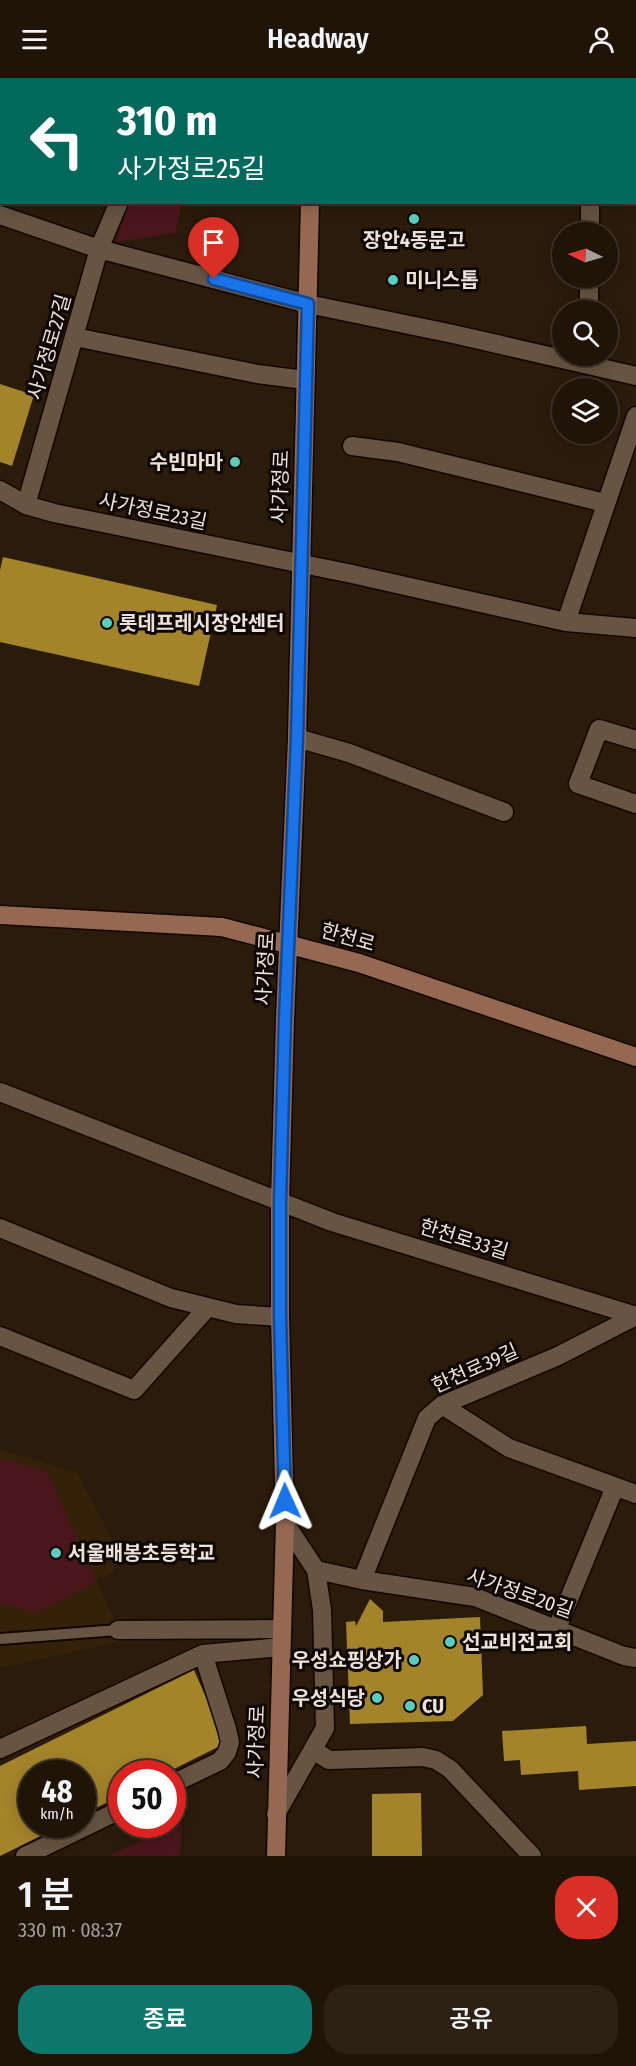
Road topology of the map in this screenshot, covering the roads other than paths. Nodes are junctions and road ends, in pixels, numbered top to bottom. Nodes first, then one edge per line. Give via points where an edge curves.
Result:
1 (118, 204) edge
2 (310, 204) edge
3 (590, 204) edge
4 (0, 216) edge
5 (590, 222) edge
6 (99, 249) junction
7 (308, 304) junction
8 (75, 337) junction
9 (552, 353) edge
10 (606, 366) edge
11 (636, 376) edge
12 (306, 380) junction
13 (636, 416) edge
14 (352, 446) dead end
15 (0, 490) edge
16 (605, 503) junction
17 (26, 505) junction
18 (300, 564) junction
19 (566, 622) junction
20 (635, 622) edge
21 (297, 738) junction
22 (636, 740) edge
23 (636, 804) edge
24 (504, 812) dead end
25 (0, 915) edge
26 (289, 944) junction
27 (636, 1057) edge
28 (0, 1092) edge
29 (280, 1201) junction
30 (0, 1228) edge
31 (207, 1308) junction
32 (636, 1316) edge
33 (280, 1317) junction
34 (0, 1336) edge
35 (442, 1405) junction
36 (615, 1487) junction
37 (636, 1494) edge
38 (285, 1524) junction
39 (316, 1570) junction
40 (362, 1580) junction
41 (557, 1628) junction
42 (282, 1629) junction
43 (118, 1630) joint
44 (0, 1640) edge
45 (281, 1647) junction
46 (203, 1654) junction
47 (636, 1658) edge
48 (0, 1749) edge
49 (313, 1750) junction
50 (186, 1777) edge
51 (276, 1814) junction
52 (108, 1816) edge
53 (25, 1856) edge
54 (276, 1856) edge
55 (532, 1856) edge

1 - 6 street, 사가정로27길
2 - 7 main road, 사가정로
3 - 5 street
4 - 6 street
6 - 7 street
6 - 8 street, 사가정로27길
7 - 9 street
7 - 12 main road, 사가정로
8 - 12 street via 257,374
8 - 17 street, 사가정로27길
10 - 11 street
12 - 18 main road, 사가정로
13 - 16 street
14 - 16 street via 398,452
15 - 17 street, 사가정로23길
16 - 19 street
17 - 18 street, 사가정로23길
18 - 19 street, 사가정로23길
18 - 21 main road, 사가정로
19 - 20 street, 사가정로23길
21 - 24 street via 349,753
21 - 26 main road, 사가정로
22 - 23 street via 599,729 578,784
25 - 26 main road, 한천로 via 222,927
26 - 27 main road, 한천로 via 359,963
26 - 29 main road, 사가정로
28 - 29 street
29 - 32 street, 한천로33길 via 332,1222
29 - 33 main road, 사가정로
30 - 31 street via 171,1298
31 - 33 street
31 - 34 street via 134,1390
32 - 35 street, 한천로39길 via 558,1356
33 - 38 main road, 사가정로
35 - 36 street via 509,1448
35 - 40 street, 한천로39길 via 427,1418
36 - 37 street
36 - 41 street
38 - 39 street
38 - 42 main road, 사가정로
39 - 40 street, 사가정로20길
39 - 49 street via 322,1610 325,1728
40 - 41 street, 사가정로20길 via 463,1594
41 - 47 street, 사가정로20길
42 - 43 street
42 - 45 main road, 사가정로
43 - 44 lane
45 - 46 street
45 - 51 main road, 사가정로
46 - 48 street
46 - 50 street via 230,1742 220,1761
49 - 51 street
49 - 55 street via 330,1760 436,1760 450,1768
51 - 54 main road, 사가정로
52 - 53 street

